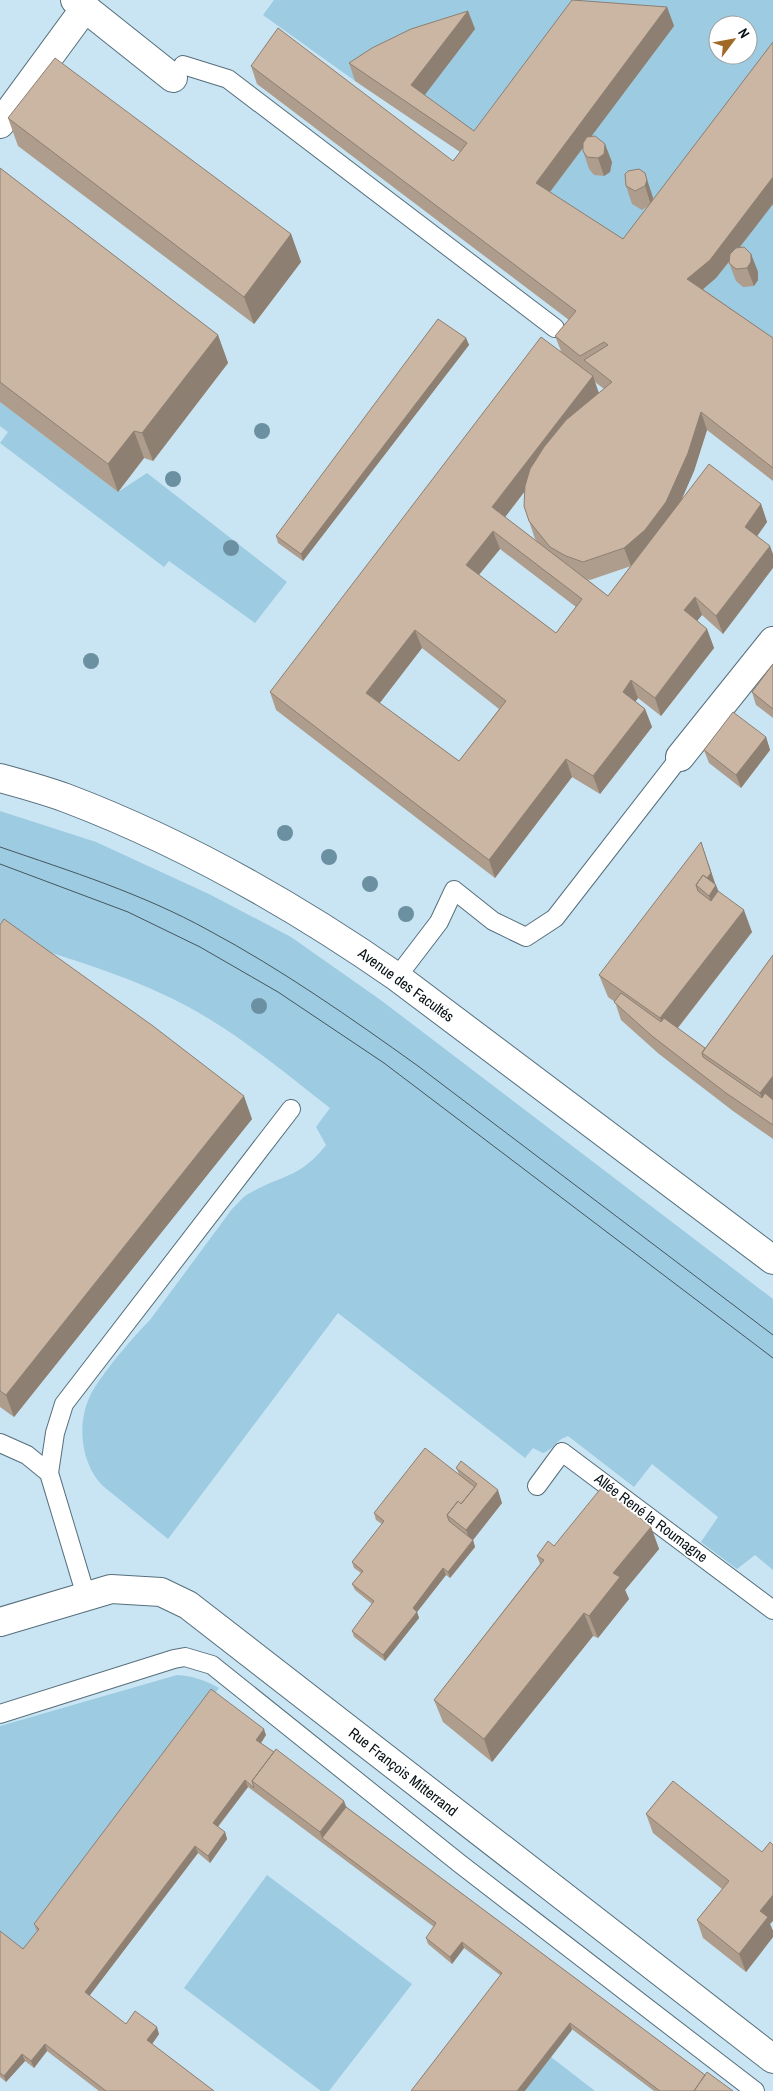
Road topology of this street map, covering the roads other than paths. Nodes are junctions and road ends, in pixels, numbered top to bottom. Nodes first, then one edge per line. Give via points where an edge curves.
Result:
1 (80, 4) edge
2 (178, 71) joint
3 (0, 124) edge
4 (555, 328) dead end
5 (773, 640) edge
6 (680, 757) joint
7 (0, 778) edge
8 (397, 977) junction
9 (291, 1109) dead end
10 (773, 1260) edge
11 (0, 1443) edge
12 (49, 1473) junction
13 (537, 1486) dead end
14 (86, 1596) junction
15 (773, 1610) edge
16 (0, 1622) edge
17 (0, 1714) edge
18 (773, 2059) edge
19 (755, 2091) edge

1 - 2 street
1 - 3 street
2 - 4 lane via 228,79
5 - 6 street
6 - 8 lane via 555,918 526,937 493,922 454,890 439,922
7 - 8 street, Avenue des Facultés via 65,798 167,842 266,895
8 - 10 street, Avenue des Facultés
9 - 12 lane via 64,1404 55,1433
11 - 12 lane via 27,1455
12 - 14 lane
13 - 15 lane, Allée René la Roumagne via 562,1452
14 - 16 street, Rue François Mitterrand
14 - 18 street, Rue François Mitterrand via 111,1589 137,1589 162,1592 188,1605
17 - 19 lane via 174,1659 186,1657 212,1665 459,1863

